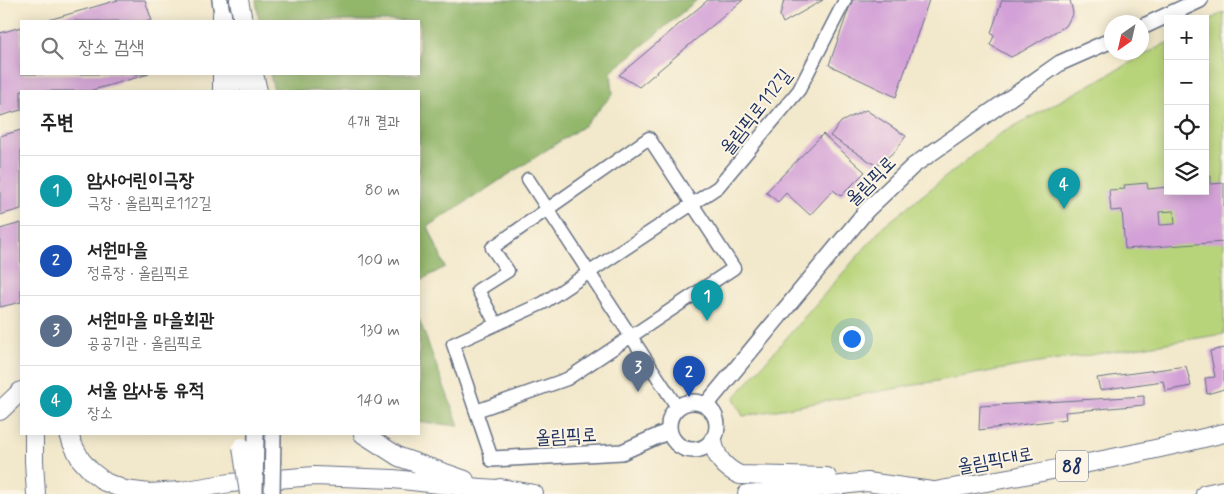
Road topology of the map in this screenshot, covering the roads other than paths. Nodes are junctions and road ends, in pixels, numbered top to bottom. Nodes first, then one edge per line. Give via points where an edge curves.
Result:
1 (237, 0) edge
2 (845, 0) edge
3 (1200, 0) edge
4 (239, 20) edge
5 (243, 20) edge
6 (1149, 23) edge
7 (1104, 44) edge
8 (222, 75) edge
9 (231, 75) edge
10 (245, 75) edge
11 (254, 75) edge
12 (222, 90) edge
13 (233, 90) edge
14 (248, 90) edge
15 (258, 90) edge
16 (528, 179) dead end
17 (692, 205) junction
18 (547, 208) junction
19 (589, 273) junction
20 (496, 324) junction
21 (631, 336) junction
22 (20, 392) edge
23 (706, 405) junction
24 (677, 407) junction
25 (476, 411) junction
26 (0, 412) edge
27 (669, 431) junction
28 (1224, 433) edge
29 (34, 435) edge
30 (68, 435) edge
31 (240, 435) edge
32 (256, 435) edge
33 (273, 435) edge
34 (365, 435) edge
35 (713, 440) junction
36 (492, 459) joint
37 (867, 482) junction
38 (512, 490) junction
39 (1223, 492) edge
40 (927, 493) edge
41 (36, 494) edge
42 (249, 494) edge
43 (254, 494) edge
44 (272, 494) edge
45 (534, 494) edge
46 (747, 494) edge
47 (1205, 494) edge

1 - 4 main road
1 - 5 highway
2 - 17 street, 올림픽로112길 via 800,90 718,187
3 - 6 main road
7 - 23 main road, 올림픽로 via 1060,63 914,166 866,210
8 - 12 highway
9 - 13 main road
10 - 14 main road
11 - 15 highway
16 - 18 street
17 - 18 street via 648,138
17 - 19 street, 올림픽로112길
17 - 21 street via 734,268
18 - 19 street
18 - 20 street via 492,248 508,271 478,290
19 - 20 street, 올림픽로112길 via 543,303
19 - 21 street
20 - 25 street, 올림픽로112길 via 453,344
21 - 24 street
21 - 25 street via 566,379
22 - 26 highway
23 - 24 main road via 691,401
23 - 35 main road via 712,410 717,425
24 - 27 main road via 670,417
25 - 36 street, 올림픽로112길
27 - 35 main road via 673,440 685,449 701,449
27 - 36 main road, 올림픽로 via 622,452
28 - 40 highway, 올림픽대로 / 88
29 - 41 highway
30 - 38 highway via 81,460 92,472 105,482 125,490 173,491 305,476 393,479
31 - 42 highway, bridge
32 - 43 main road, bridge
33 - 44 main road, bridge
34 - 38 highway via 399,457 474,482
35 - 37 highway via 721,462 740,475
37 - 40 highway, 올림픽대로
37 - 46 highway
38 - 45 highway
39 - 47 highway

